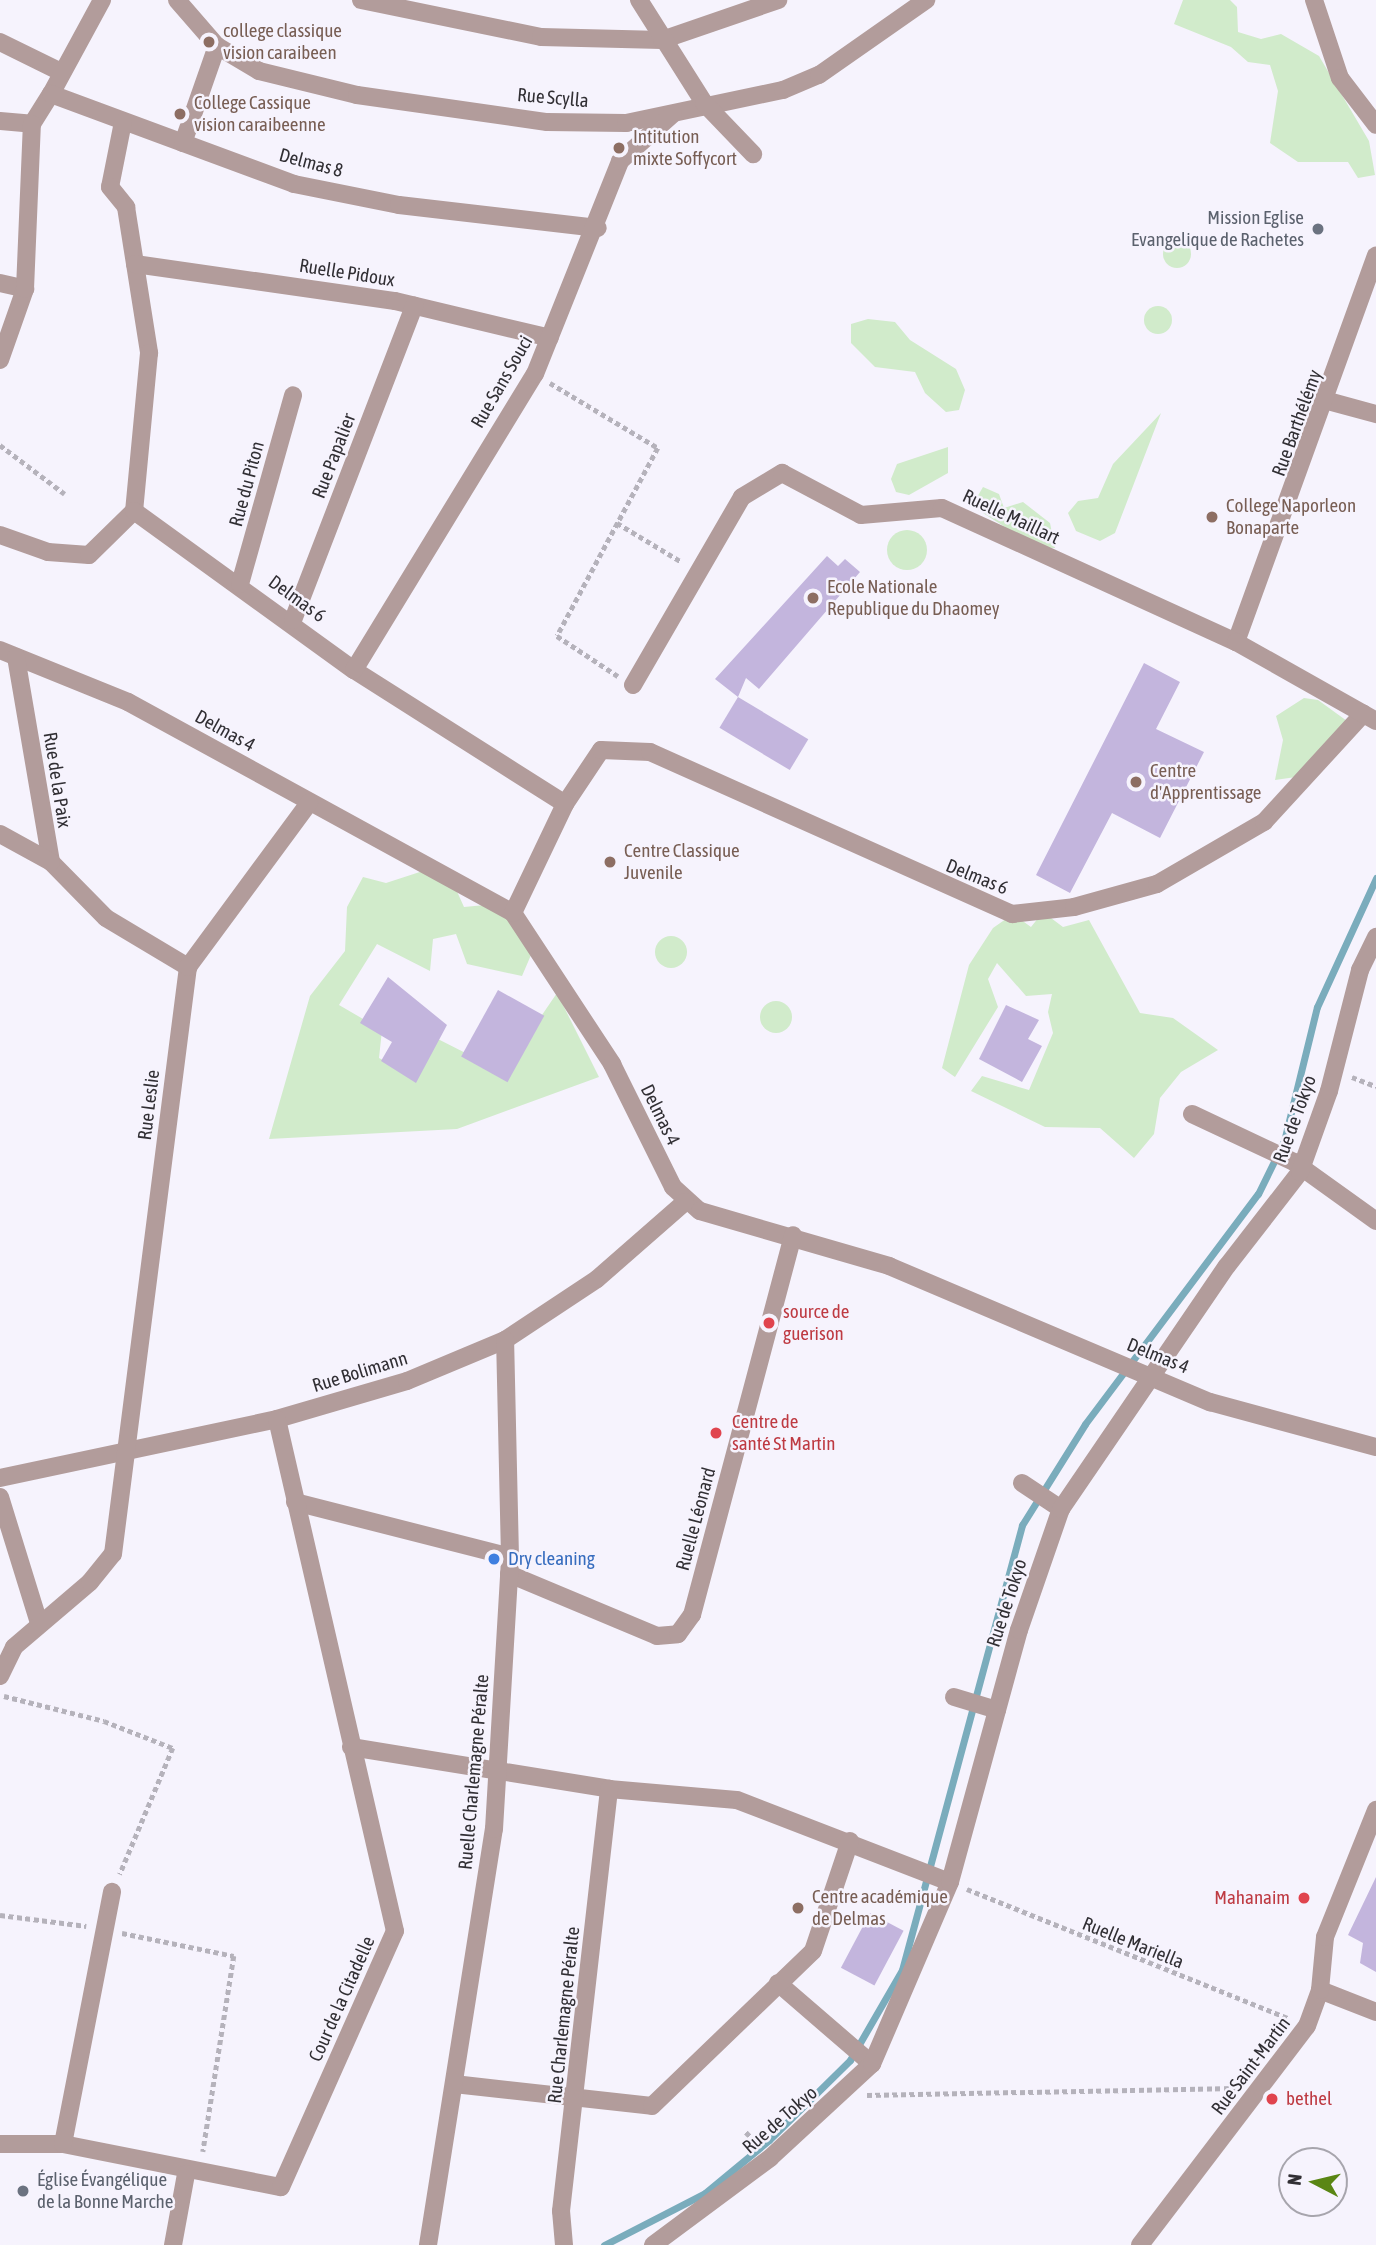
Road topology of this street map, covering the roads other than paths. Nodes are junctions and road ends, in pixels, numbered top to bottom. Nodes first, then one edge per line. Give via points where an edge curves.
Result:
1 (102, 0) edge
2 (177, 0) edge
3 (361, 0) edge
4 (639, 0) edge
5 (778, 0) edge
6 (926, 0) edge
7 (1314, 0) edge
8 (662, 40) junction
9 (0, 42) edge
10 (217, 46) junction
11 (59, 71) junction
12 (51, 93) junction
13 (704, 103) junction
14 (673, 114) junction
15 (0, 121) edge
16 (123, 122) junction
17 (32, 124) junction
18 (1376, 125) edge
19 (183, 143) junction
20 (753, 154) dead end
21 (598, 228) junction
22 (1376, 256) edge
23 (135, 264) junction
24 (0, 283) edge
25 (25, 289) junction
26 (414, 306) junction
27 (550, 338) junction
28 (0, 359) edge
29 (292, 395) dead end
30 (1328, 401) junction
31 (1376, 414) edge
32 (134, 511) junction
33 (0, 535) edge
34 (240, 584) junction
35 (293, 620) junction
36 (1236, 642) junction
37 (8, 654) edge
38 (354, 670) junction
39 (633, 685) road end
40 (1369, 718) edge
41 (309, 803) junction
42 (565, 804) junction
43 (0, 834) edge
44 (51, 862) junction
45 (513, 912) junction
46 (1376, 937) edge
47 (188, 967) junction
48 (1192, 1114) dead end
49 (1297, 1167) junction
50 (685, 1202) junction
51 (1376, 1221) edge
52 (793, 1235) junction
53 (505, 1340) junction
54 (1147, 1371) junction
55 (277, 1419) junction
56 (1376, 1447) edge
57 (126, 1451) junction
58 (0, 1478) edge
59 (1022, 1483) dead end
60 (0, 1497) edge
61 (295, 1502) junction
62 (1055, 1506) junction
63 (509, 1565) junction
64 (39, 1623) junction
65 (0, 1676) edge
66 (954, 1697) dead end
67 (992, 1709) junction
68 (351, 1747) junction
69 (497, 1771) junction
70 (609, 1789) junction
71 (1376, 1810) edge
72 (850, 1841) junction
73 (950, 1882) junction
74 (112, 1892) road end
75 (778, 1983) junction
76 (1320, 1990) junction
77 (1376, 2012) edge
78 (872, 2064) junction
79 (454, 2084) junction
80 (576, 2098) junction
81 (0, 2144) edge
82 (63, 2144) junction
83 (193, 2174) junction
84 (173, 2245) edge
85 (428, 2245) edge
86 (564, 2245) edge
87 (653, 2245) edge
88 (1140, 2245) edge

1 - 11 street
2 - 10 street, Rue Scylla
3 - 8 street via 541,37
4 - 8 street
5 - 8 street
6 - 13 street, Rue Scylla via 819,75 783,90
7 - 18 street via 1340,78
8 - 13 street
9 - 11 street
10 - 14 street, Rue Scylla via 260,71 357,95 547,122 626,123
10 - 19 street
11 - 12 street
12 - 16 street, Delmas 8
12 - 17 street
13 - 14 street, Rue Scylla
13 - 20 street
14 - 21 street, Rue Sans Souci via 620,161
15 - 17 street
16 - 19 street, Delmas 8
16 - 23 street via 110,187 126,207
17 - 25 street
19 - 21 street, Delmas 8 via 294,184 400,205
21 - 27 street, Rue Sans Souci
22 - 30 street, Rue Barthélémy
23 - 26 street, Ruelle Pidoux
23 - 32 street via 149,353
24 - 25 street
25 - 28 street
26 - 27 street, Ruelle Pidoux
26 - 35 street, Rue Papalier
27 - 38 street, Rue Sans Souci via 534,374
29 - 34 street, Rue du Piton
30 - 31 street
30 - 36 street, Rue Barthélémy
32 - 33 street via 89,555 48,552
32 - 34 street, Delmas 6
34 - 35 street, Delmas 6
35 - 38 street, Delmas 6
36 - 39 street, Ruelle Maillart via 942,508 861,515 782,473 742,497
36 - 40 street, Ruelle Maillart
37 - 41 street, Delmas 4 via 128,702
37 - 44 street, Rue de la Paix
38 - 42 street, Delmas 6
40 - 42 street, Delmas 6 via 1264,822 1157,884 1074,907 1012,914 650,752 601,750
41 - 45 street, Delmas 4
41 - 47 street, Rue Leslie
42 - 45 street, Delmas 6
43 - 44 street
44 - 47 street via 106,918
45 - 50 street, Delmas 4 via 612,1063 663,1170
46 - 49 street, Rue de Tokyo via 1360,970 1329,1091
47 - 57 street, Rue Leslie
48 - 49 street
49 - 51 street
49 - 54 street, Rue de Tokyo
50 - 52 street, Delmas 4 via 718,1219
50 - 53 street, Rue Bolimann via 597,1279
52 - 54 street, Delmas 4 via 889,1266 1115,1362
52 - 63 street, Ruelle Léonard via 692,1615 678,1634 657,1636
53 - 55 street, Rue Bolimann via 407,1381
53 - 63 street, Ruelle Charlemagne Péralte
54 - 56 street, Delmas 4 via 1210,1402
54 - 62 street, Rue de Tokyo
55 - 57 street, Rue Bolimann
55 - 61 street, Cour de la Citadelle
57 - 58 street, Rue Bolimann
57 - 64 street, Rue Leslie via 113,1554 90,1582
59 - 62 street
60 - 64 street
61 - 63 street, Ruelle Léonard
61 - 68 street, Cour de la Citadelle
62 - 67 street, Rue de Tokyo
63 - 69 street, Ruelle Charlemagne Péralte
64 - 65 street, Rue Leslie via 14,1647
66 - 67 street
67 - 73 street, Rue de Tokyo
68 - 69 street
68 - 83 street, Cour de la Citadelle via 395,1931 281,2188
69 - 70 street
69 - 79 street, Ruelle Charlemagne Péralte
70 - 72 street via 737,1800
70 - 80 street, Rue Charlemagne Péralte
71 - 76 street, Rue Saint-Martin via 1325,1937
72 - 73 street
72 - 75 street via 813,1951
73 - 78 street, Rue de Tokyo
74 - 82 street
75 - 78 street
75 - 80 street via 652,2106
76 - 77 street
76 - 88 street, Rue Saint-Martin via 1307,2026
78 - 87 street, Rue de Tokyo via 770,2158
79 - 80 street
79 - 85 street, Ruelle Charlemagne Péralte
80 - 86 street, Rue Charlemagne Péralte via 561,2211
81 - 82 street, Cour de la Citadelle
82 - 83 street, Cour de la Citadelle
83 - 84 street

